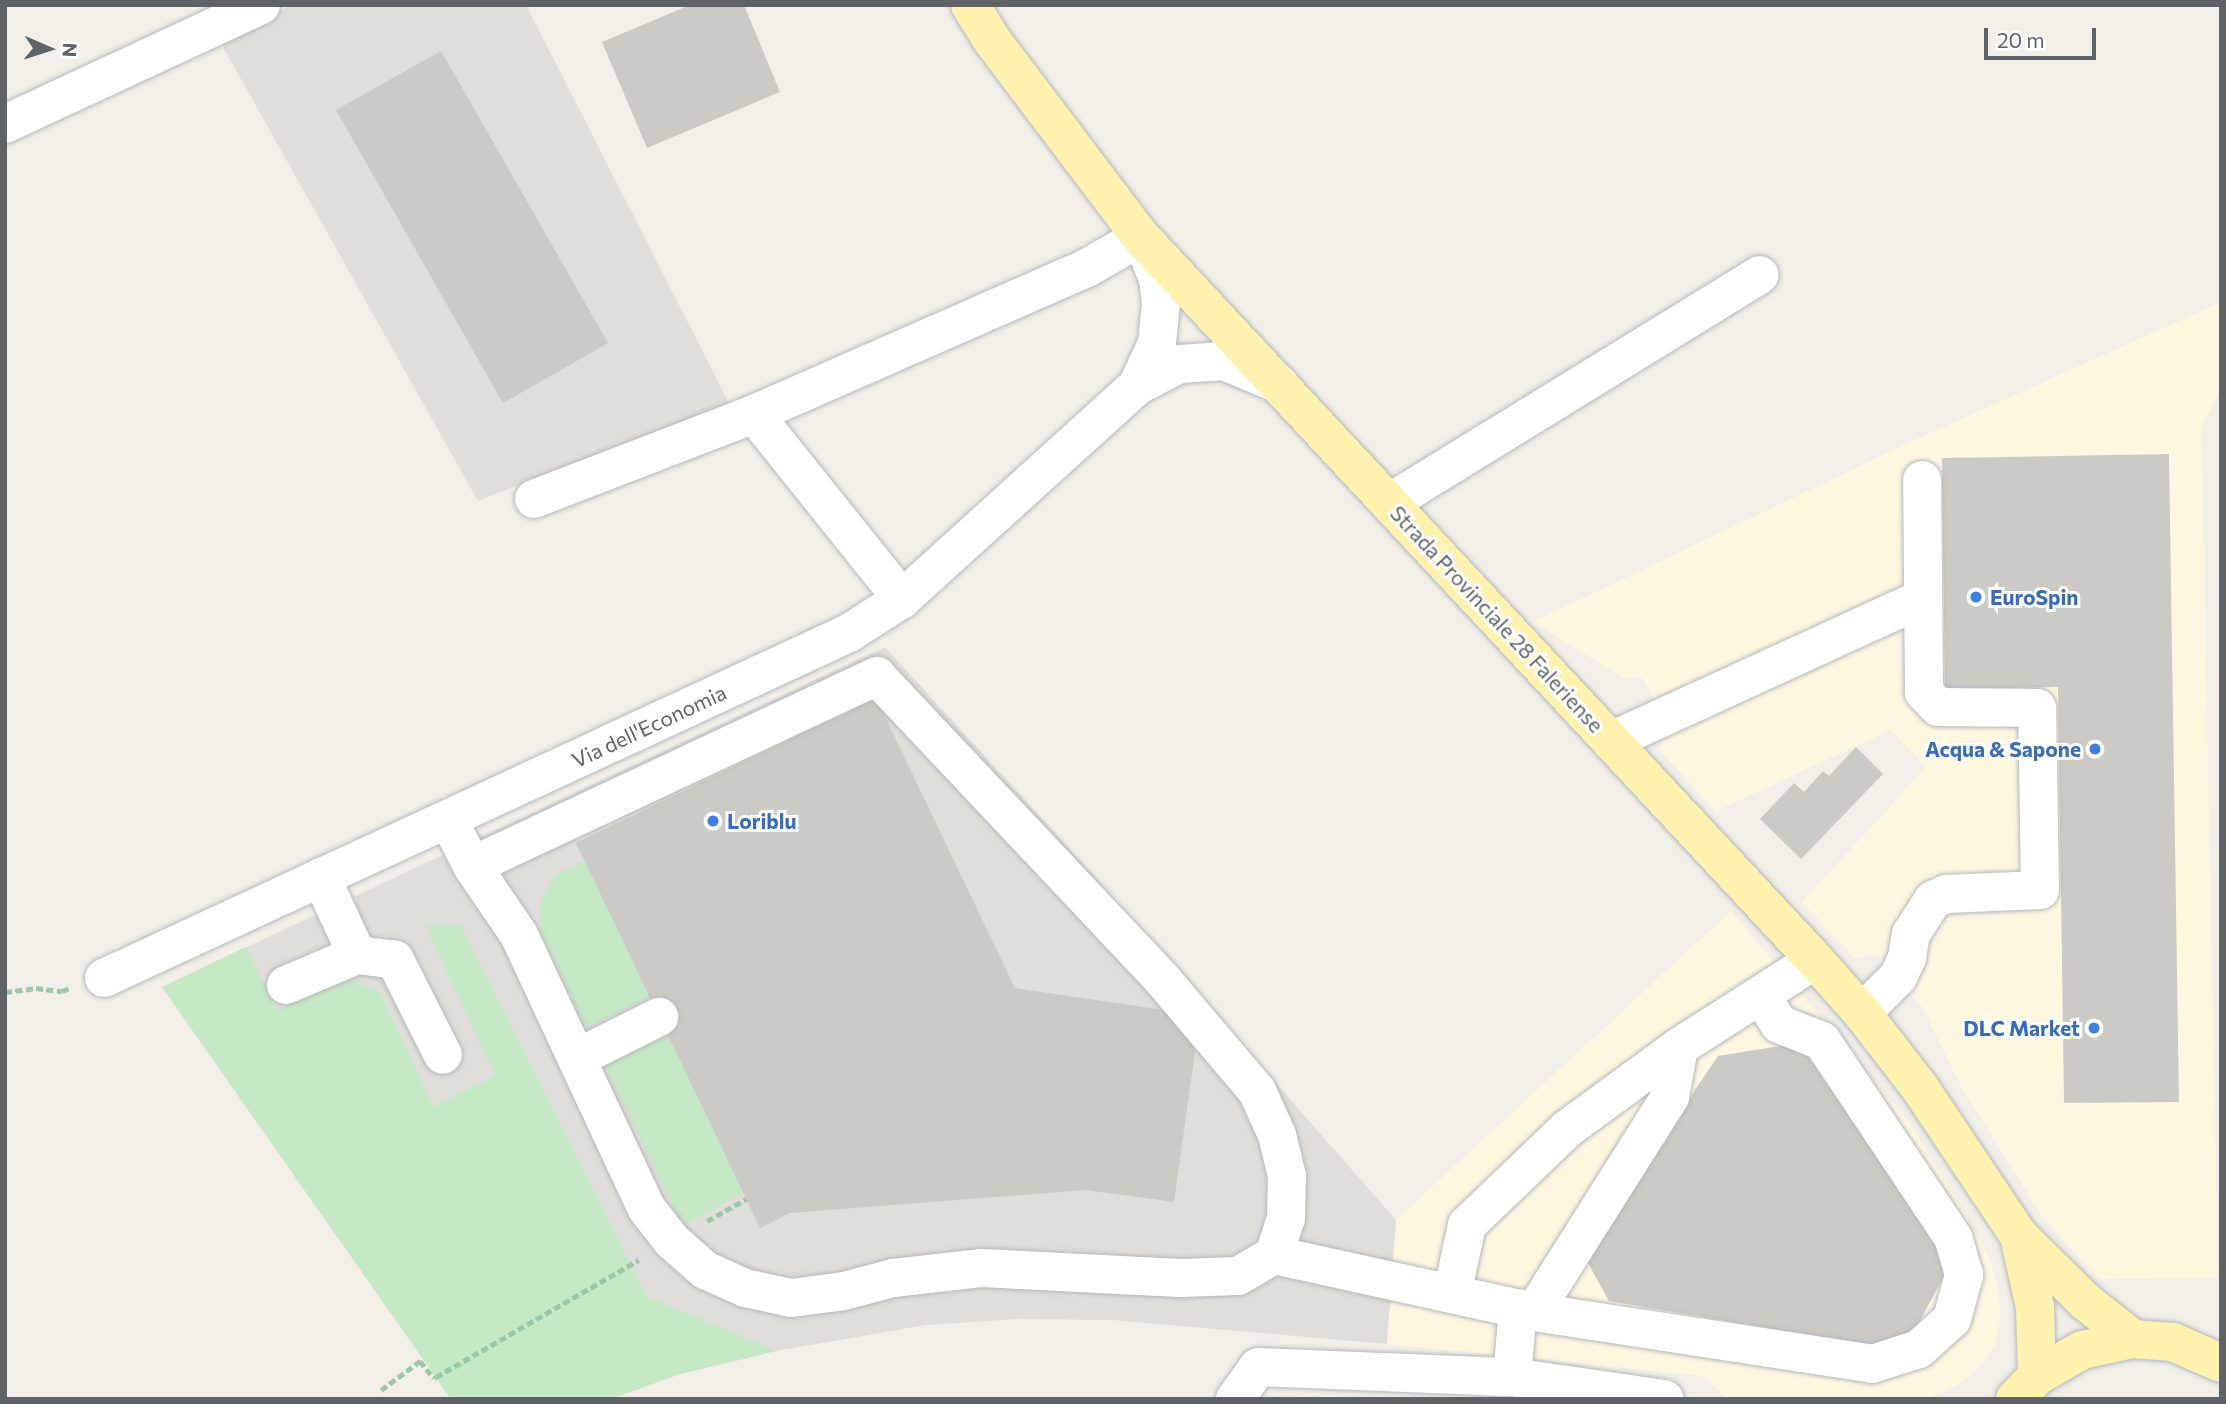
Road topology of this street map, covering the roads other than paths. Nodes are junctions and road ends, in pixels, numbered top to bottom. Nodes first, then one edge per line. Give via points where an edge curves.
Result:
1 (261, 5) edge
2 (970, 5) edge
3 (5, 124) edge
4 (1141, 237) junction
5 (1760, 275) dead end
6 (1194, 293) junction
7 (1168, 353) junction
8 (1279, 384) junction
9 (754, 414) junction
10 (1922, 480) dead end
11 (534, 499) dead end
12 (1389, 503) junction
13 (1923, 598) junction
14 (902, 599) junction
15 (849, 633) junction
16 (877, 676) junction
17 (1611, 741) junction
18 (448, 819) junction
19 (472, 866) junction
20 (321, 877) junction
21 (357, 955) junction
22 (1815, 960) junction
23 (104, 978) road end
24 (286, 985) dead end
25 (1761, 995) junction
26 (1862, 1013) junction
27 (659, 1017) dead end
28 (1679, 1047) junction
29 (443, 1055) dead end
30 (577, 1058) junction
31 (2019, 1236) junction
32 (1274, 1255) junction
33 (1452, 1294) junction
34 (1526, 1310) junction
35 (2133, 1339) junction
36 (2221, 1363) edge
37 (1512, 1377) junction
38 (2026, 1387) edge
39 (1235, 1399) edge
40 (1664, 1399) edge

1 - 3 street
2 - 4 main road, Strada Provinciale 28 Faleriense
4 - 6 main road, Strada Provinciale 28 Faleriense
4 - 7 street via 1158,279
4 - 9 street via 1087,268
5 - 12 street
6 - 7 street via 1203,320
6 - 8 main road, Strada Provinciale 28 Faleriense
7 - 8 street via 1224,361
7 - 14 street, Via dell'Economia
8 - 12 main road, Strada Provinciale 28 Faleriense
9 - 11 street
9 - 14 street
10 - 13 street
12 - 17 main road, Strada Provinciale 28 Faleriense
13 - 17 street
13 - 26 street via 1924,692 1938,707 2037,708 2040,890 1946,894 1933,900 1911,934 1898,977
14 - 15 street, Via dell'Economia
15 - 16 street
15 - 18 street, Via dell'Economia
16 - 19 street
16 - 32 street via 1163,980 1257,1091 1287,1176 1286,1219
17 - 22 main road, Strada Provinciale 28 Faleriense
18 - 19 street
18 - 20 street, Via dell'Economia
19 - 30 street via 519,935
20 - 21 street
20 - 23 street, Via dell'Economia
21 - 24 street
21 - 29 street via 395,960
22 - 25 street
22 - 26 main road, Strada Provinciale 28 Faleriense
25 - 28 street
25 - 34 street via 1779,1024 1822,1041 1954,1239 1964,1275 1952,1320 1919,1349 1872,1364
26 - 31 main road, Strada Provinciale 28 Faleriense via 1920,1088
27 - 30 street
28 - 33 street via 1567,1129 1467,1225
28 - 34 street via 1670,1097
30 - 32 street via 648,1209 672,1241 705,1270 745,1288 792,1298 893,1278 982,1268 1181,1278 1238,1276
31 - 35 main road, Strada Provinciale 28 Faleriense
31 - 38 main road, Strada Provinciale 28 Faleriense via 2035,1307
32 - 33 street
33 - 34 street
34 - 37 street
35 - 36 main road via 2173,1342
35 - 38 main road via 2082,1350
37 - 39 street via 1258,1367
37 - 40 street

